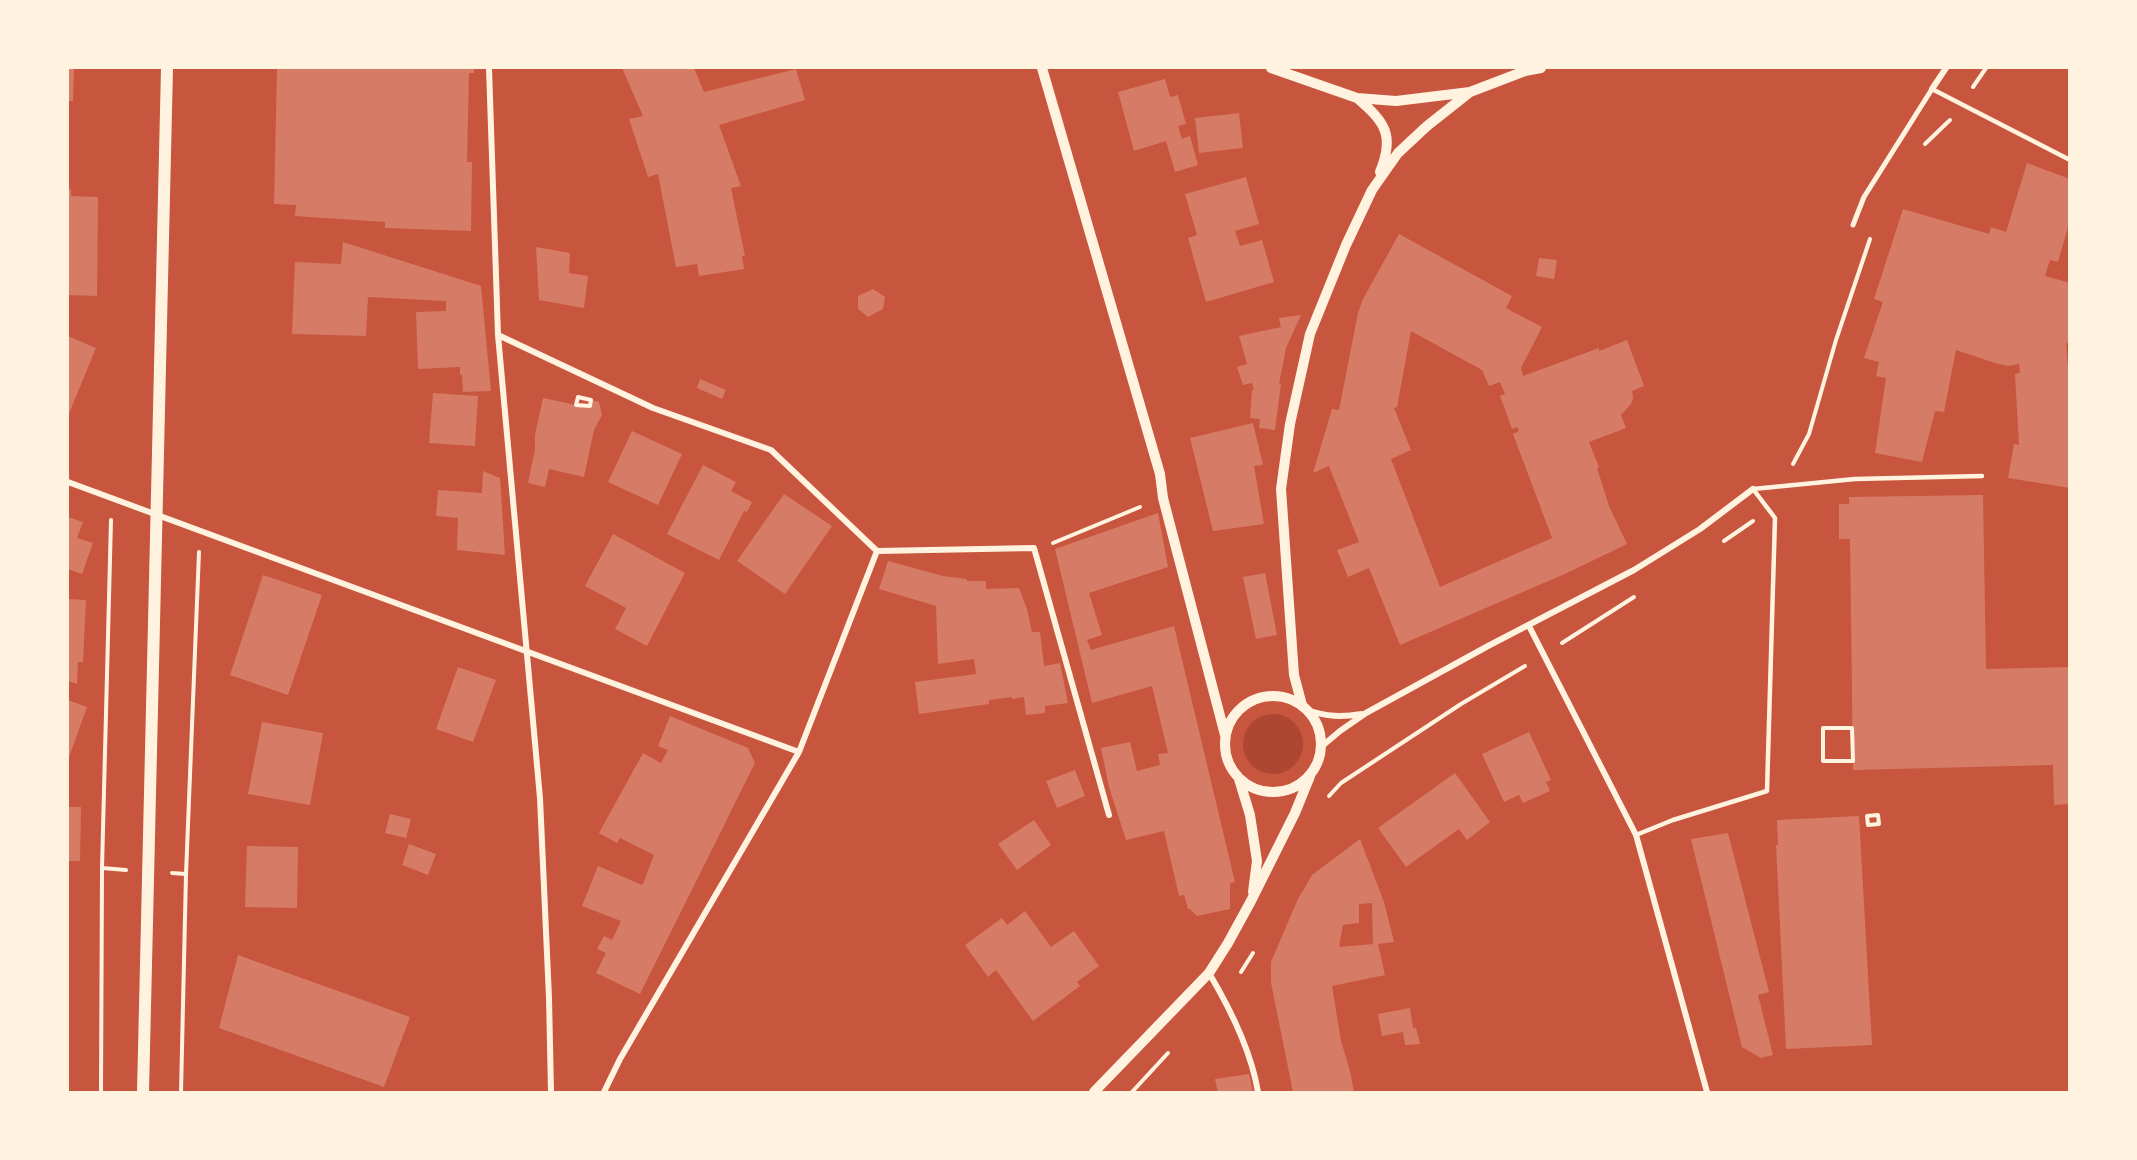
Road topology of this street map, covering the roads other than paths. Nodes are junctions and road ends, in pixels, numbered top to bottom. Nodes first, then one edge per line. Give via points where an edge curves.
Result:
1 (167, 68) edge
2 (489, 68) edge
3 (1042, 68) edge
4 (1271, 68) edge
5 (1541, 68) edge
6 (1946, 68) edge
7 (1932, 88) junction
8 (1470, 92) junction
9 (1357, 98) junction
10 (2070, 160) edge
11 (1372, 190) junction
12 (1853, 225) dead end
13 (498, 335) junction
14 (1982, 476) dead end
15 (68, 482) edge
16 (1753, 489) junction
17 (155, 516) junction
18 (877, 550) junction
19 (1529, 626) junction
20 (527, 651) junction
21 (1304, 708) junction
22 (1366, 713) junction
23 (1225, 735) junction
24 (1321, 747) junction
25 (799, 752) junction
26 (1310, 776) junction
27 (1239, 779) junction
28 (1109, 815) dead end
29 (1636, 835) junction
30 (1251, 901) junction
31 (1209, 973) junction
32 (143, 1092) edge
33 (551, 1092) edge
34 (604, 1092) edge
35 (1094, 1092) edge
36 (1258, 1092) edge
37 (1707, 1092) edge

1 - 17 main road
2 - 13 street
3 - 23 street via 1157,462
4 - 9 street
5 - 8 street
6 - 7 street
7 - 10 lane
7 - 12 street via 1864,196
8 - 9 street via 1396,101
8 - 11 street via 1398,153
9 - 11 street via 1378,116 1387,132 1385,160
11 - 21 street via 1310,334 1284,458 1281,489 1294,675
13 - 18 street via 653,408 771,450
13 - 20 street
14 - 16 lane via 1855,479
15 - 17 street
16 - 19 street via 1700,529 1634,570
16 - 29 lane via 1775,518 1767,791
17 - 20 street
17 - 32 main road
18 - 25 street
18 - 28 street via 1034,548
19 - 22 street
19 - 29 street
20 - 25 street
20 - 33 street via 540,798
21 - 22 street via 1324,716
21 - 23 street via 1287,698 1255,699 1241,707
21 - 24 street via 1313,716
22 - 24 street
23 - 27 street via 1229,766
24 - 26 street
25 - 34 street
26 - 27 street via 1283,792 1267,793 1252,789
26 - 30 street
27 - 30 street via 1250,815 1257,861
29 - 37 street
30 - 31 street
31 - 35 street
31 - 36 street via 1228,1006 1254,1068

